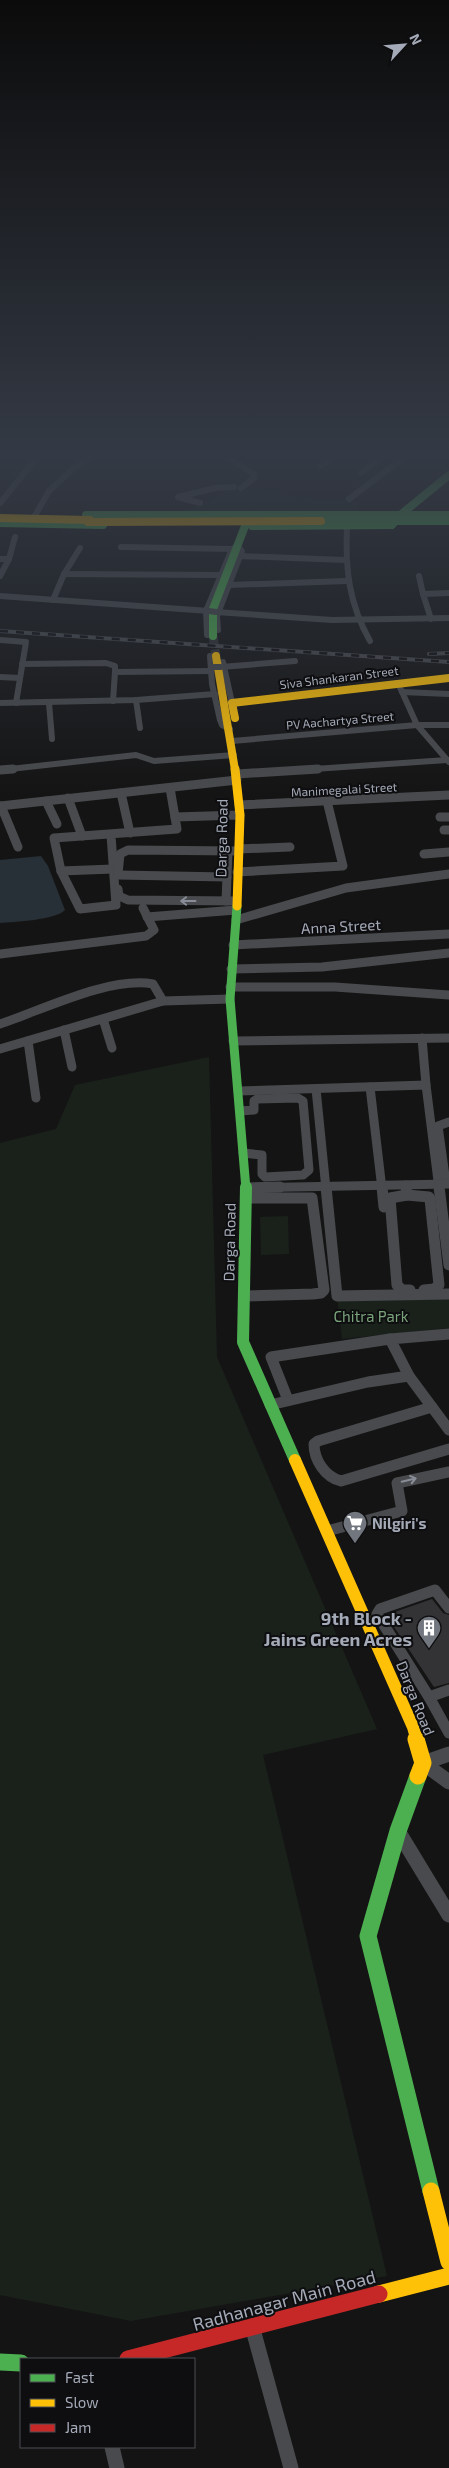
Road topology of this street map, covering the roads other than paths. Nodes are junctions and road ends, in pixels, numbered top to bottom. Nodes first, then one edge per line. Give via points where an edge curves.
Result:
1 (68, 567) edge
2 (226, 567) edge
3 (229, 567) edge
4 (233, 567) edge
5 (345, 567) edge
6 (64, 574) junction
7 (221, 575) junction
8 (419, 576) dead end
9 (346, 581) junction
10 (229, 585) junction
11 (449, 593) edge
12 (423, 594) junction
13 (0, 596) edge
14 (53, 600) junction
15 (207, 611) junction
16 (218, 612) junction
17 (449, 618) edge
18 (431, 619) junction
19 (358, 622) junction
20 (213, 634) junction
21 (0, 640) edge
22 (370, 641) dead end
23 (295, 662) dead end
24 (22, 664) junction
25 (217, 664) junction
26 (115, 672) junction
27 (0, 677) edge
28 (20, 678) junction
29 (449, 678) edge
30 (400, 688) junction
31 (215, 694) junction
32 (449, 694) edge
33 (136, 700) junction
34 (113, 701) junction
35 (0, 703) edge
36 (16, 703) junction
37 (49, 703) junction
38 (232, 703) junction
39 (417, 725) junction
40 (449, 725) edge
41 (140, 728) dead end
42 (231, 735) junction
43 (52, 739) dead end
44 (234, 755) junction
45 (448, 761) edge
46 (0, 770) edge
47 (237, 777) junction
48 (170, 788) junction
49 (121, 793) junction
50 (449, 795) edge
51 (68, 798) junction
52 (46, 800) junction
53 (327, 801) junction
54 (1, 806) edge
55 (239, 810) junction
56 (175, 817) junction
57 (440, 817) dead end
58 (449, 817) edge
59 (57, 824) dead end
60 (130, 834) junction
61 (111, 835) junction
62 (82, 836) junction
63 (18, 847) dead end
64 (290, 847) dead end
65 (235, 850) junction
66 (449, 852) edge
67 (424, 854) dead end
68 (61, 871) junction
69 (115, 872) junction
70 (449, 874) edge
71 (232, 875) junction
72 (143, 908) dead end
73 (233, 908) junction
74 (147, 917) junction
75 (449, 934) edge
76 (233, 945) junction
77 (449, 953) edge
78 (0, 954) edge
79 (231, 968) junction
80 (230, 987) junction
81 (449, 995) edge
82 (230, 999) junction
83 (163, 1001) junction
84 (103, 1019) junction
85 (0, 1024) edge
86 (64, 1030) junction
87 (422, 1038) junction
88 (449, 1038) edge
89 (234, 1040) junction
90 (28, 1041) junction
91 (112, 1048) dead end
92 (0, 1049) edge
93 (72, 1067) dead end
94 (426, 1085) junction
95 (370, 1087) junction
96 (316, 1088) junction
97 (238, 1091) junction
98 (36, 1098) dead end
99 (240, 1111) junction
100 (449, 1122) edge
101 (243, 1153) junction
102 (449, 1178) edge
103 (437, 1184) junction
104 (449, 1184) edge
105 (326, 1186) junction
106 (382, 1186) junction
107 (406, 1190) junction
108 (246, 1193) junction
109 (449, 1197) edge
110 (449, 1228) edge
111 (449, 1265) edge
112 (449, 1294) edge
113 (395, 1295) junction
114 (244, 1296) junction
115 (449, 1334) edge
116 (390, 1339) junction
117 (409, 1376) junction
118 (288, 1400) junction
119 (270, 1405) junction
120 (432, 1408) junction
121 (449, 1430) edge
122 (449, 1449) edge
123 (449, 1472) edge
124 (326, 1531) junction
125 (449, 1608) edge
126 (449, 1690) edge
127 (429, 1696) junction
128 (449, 1733) edge
129 (449, 1754) edge
130 (424, 1763) junction
131 (449, 1782) edge
132 (398, 1831) junction
133 (449, 1915) edge
134 (449, 2262) edge
135 (449, 2276) edge
136 (252, 2326) junction
137 (132, 2358) edge
138 (0, 2362) edge
139 (20, 2363) edge
140 (112, 2448) edge
141 (118, 2468) edge
142 (291, 2468) edge

1 - 6 street
2 - 7 street
3 - 20 street via 213,609
4 - 10 street
5 - 9 street
6 - 7 street
6 - 14 street
7 - 15 street
8 - 12 street
9 - 10 street
9 - 19 street
10 - 16 street
11 - 12 street
12 - 18 street
13 - 14 street
14 - 15 street
15 - 16 street, bridge
15 - 20 street
16 - 19 street
16 - 20 street
17 - 18 street
18 - 19 street
19 - 22 street
21 - 24 street via 26,642
23 - 25 street
24 - 26 street via 106,663 115,666
24 - 28 street
25 - 26 street
25 - 31 street
25 - 38 street
25 - 42 street, Darga Road
26 - 34 street
27 - 28 street
28 - 36 street
29 - 30 street, Siva Shankaran Street
30 - 32 street
30 - 38 street, Siva Shankaran Street
30 - 39 street
31 - 33 street
31 - 42 street via 220,720
33 - 34 street
33 - 41 street
34 - 37 street
35 - 36 street
36 - 37 street
37 - 43 street
38 - 42 street via 236,723
39 - 40 street, PV Aachartya Street
39 - 42 street, PV Aachartya Street
39 - 45 street
42 - 44 street, Darga Road
44 - 46 street via 154,761 136,755
44 - 47 street, Darga Road
45 - 47 street
47 - 48 street
47 - 55 street, Darga Road
48 - 49 street
48 - 56 street
49 - 51 street
49 - 60 street
50 - 53 street, Manimegalai Street
51 - 52 street
51 - 62 street
52 - 54 street
52 - 59 street
53 - 55 street, Manimegalai Street
53 - 71 street via 343,866
54 - 63 street
55 - 56 street, Manimegalai Street
55 - 65 street, Darga Road
56 - 60 street via 177,829
57 - 58 street
60 - 61 street
61 - 62 street
61 - 69 street
62 - 68 street via 54,838
64 - 65 street
65 - 69 street via 128,850 120,854
65 - 71 street, Darga Road
66 - 67 street
68 - 69 street
68 - 69 street via 80,908 116,905
69 - 71 street
73 -> 69 street via 128,900 118,896
70 - 73 street
71 - 73 street, Darga Road
72 - 74 street
73 - 74 street
73 - 76 street, Darga Road
74 - 78 street via 154,930 146,936
75 - 76 street, Anna Street
76 - 79 street, Darga Road
77 - 79 street via 322,967
79 - 80 street, Darga Road
80 - 81 street via 335,987
80 - 82 street, Darga Road
82 - 83 street
82 - 89 street, Darga Road
83 - 84 street
83 - 85 street via 153,984 142,982 101,989
84 - 86 street
84 - 91 street
86 - 90 street
86 - 93 street
87 - 88 street
87 - 89 street
87 - 94 street
89 - 97 street, Darga Road
90 - 92 street
90 - 98 street
94 - 95 street
94 - 103 street
95 - 96 street
95 - 106 street
96 - 97 street
96 - 105 street
97 - 99 street, Darga Road
99 - 101 street, Darga Road
99 - 101 street via 254,1110 257,1099 298,1098 303,1101 309,1170 303,1175 265,1176 262,1174 262,1155
100 - 102 street via 438,1126 445,1176
101 - 108 street, Darga Road
103 - 104 street
103 - 107 street
103 - 111 street
105 - 106 street
105 - 108 street
105 - 113 street via 337,1296
106 - 107 street
106 - 113 street
107 - 107 street via 430,1199 439,1285 434,1289 402,1290 397,1285 390,1198
108 - 114 street, Darga Road
108 - 114 street via 312,1198 324,1290 313,1294
109 - 110 street via 445,1199
112 - 113 street
114 - 119 street, Darga Road via 243,1342
115 - 116 street
116 - 117 street
116 - 118 street via 271,1357
117 - 118 street
117 - 120 street
118 - 119 street
119 - 124 street, Darga Road
120 - 121 street
120 - 122 street via 318,1441 313,1451 328,1477 341,1481
124 -> 123 street via 402,1511 397,1483
124 - 130 street, Darga Road via 412,1727
125 - 127 street via 435,1590 380,1609 377,1614
126 - 127 street
127 - 128 street
129 - 130 street
130 - 131 street
130 - 132 street
132 - 133 street
132 - 134 street via 368,1936
135 - 136 street, Radhanagar Main Road
136 - 137 street, Radhanagar Main Road
136 - 142 street
138 - 139 street
140 - 141 street

